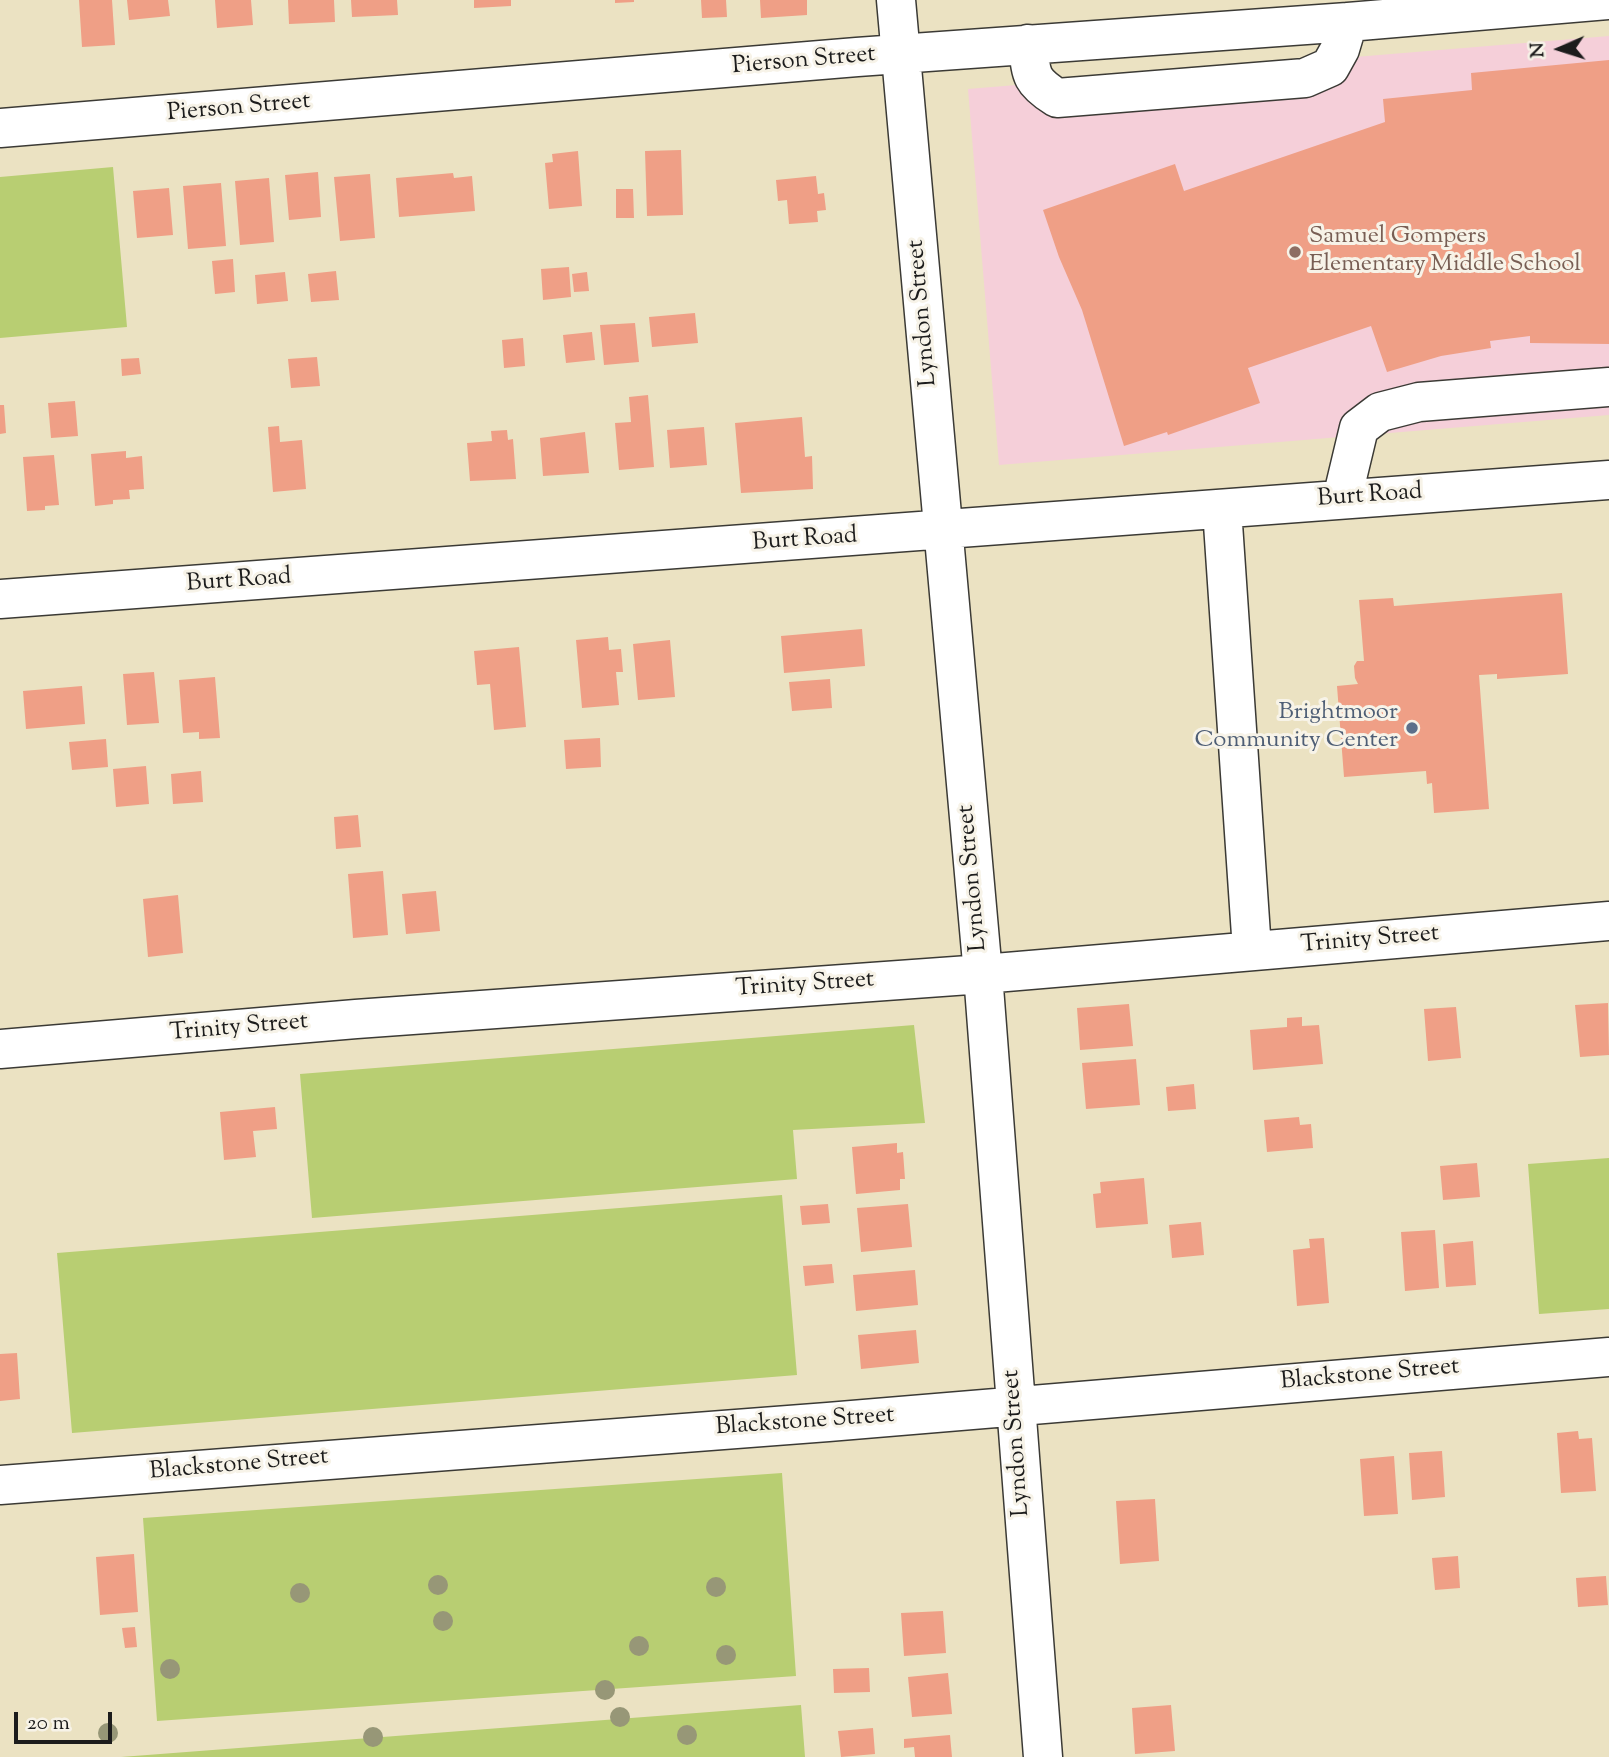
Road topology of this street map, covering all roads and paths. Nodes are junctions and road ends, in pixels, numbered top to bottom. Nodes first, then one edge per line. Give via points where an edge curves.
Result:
1 (896, 0) edge
2 (1609, 0) edge
3 (1348, 22) junction
4 (1028, 44) junction
5 (901, 55) junction
6 (0, 128) edge
7 (1609, 387) edge
8 (1609, 480) edge
9 (1342, 499) junction
10 (1222, 509) junction
11 (943, 530) junction
12 (0, 599) edge
13 (1609, 921) edge
14 (1252, 950) junction
15 (983, 974) junction
16 (0, 1049) edge
17 (1609, 1357) edge
18 (1016, 1406) junction
19 (0, 1485) edge
20 (1043, 1757) edge

1 - 5 street, Lyndon Street
2 - 3 street, Pierson Street
3 - 4 street, Pierson Street
3 - 4 street via 1330,67 1305,78 1057,98 1031,75
4 - 5 street, Pierson Street
5 - 6 street, Pierson Street
5 - 11 street, Lyndon Street
7 - 9 street via 1419,402 1380,412 1359,428
8 - 9 street, Burt Road
9 - 10 street, Burt Road
10 - 11 street, Burt Road
10 - 14 street
11 - 12 street, Burt Road
11 - 15 street, Lyndon Street
13 - 14 street, Trinity Street
14 - 15 street, Trinity Street
15 - 16 street, Trinity Street via 356,1018
15 - 18 street, Lyndon Street
17 - 18 street, Blackstone Street
18 - 19 street, Blackstone Street
18 - 20 street, Lyndon Street

